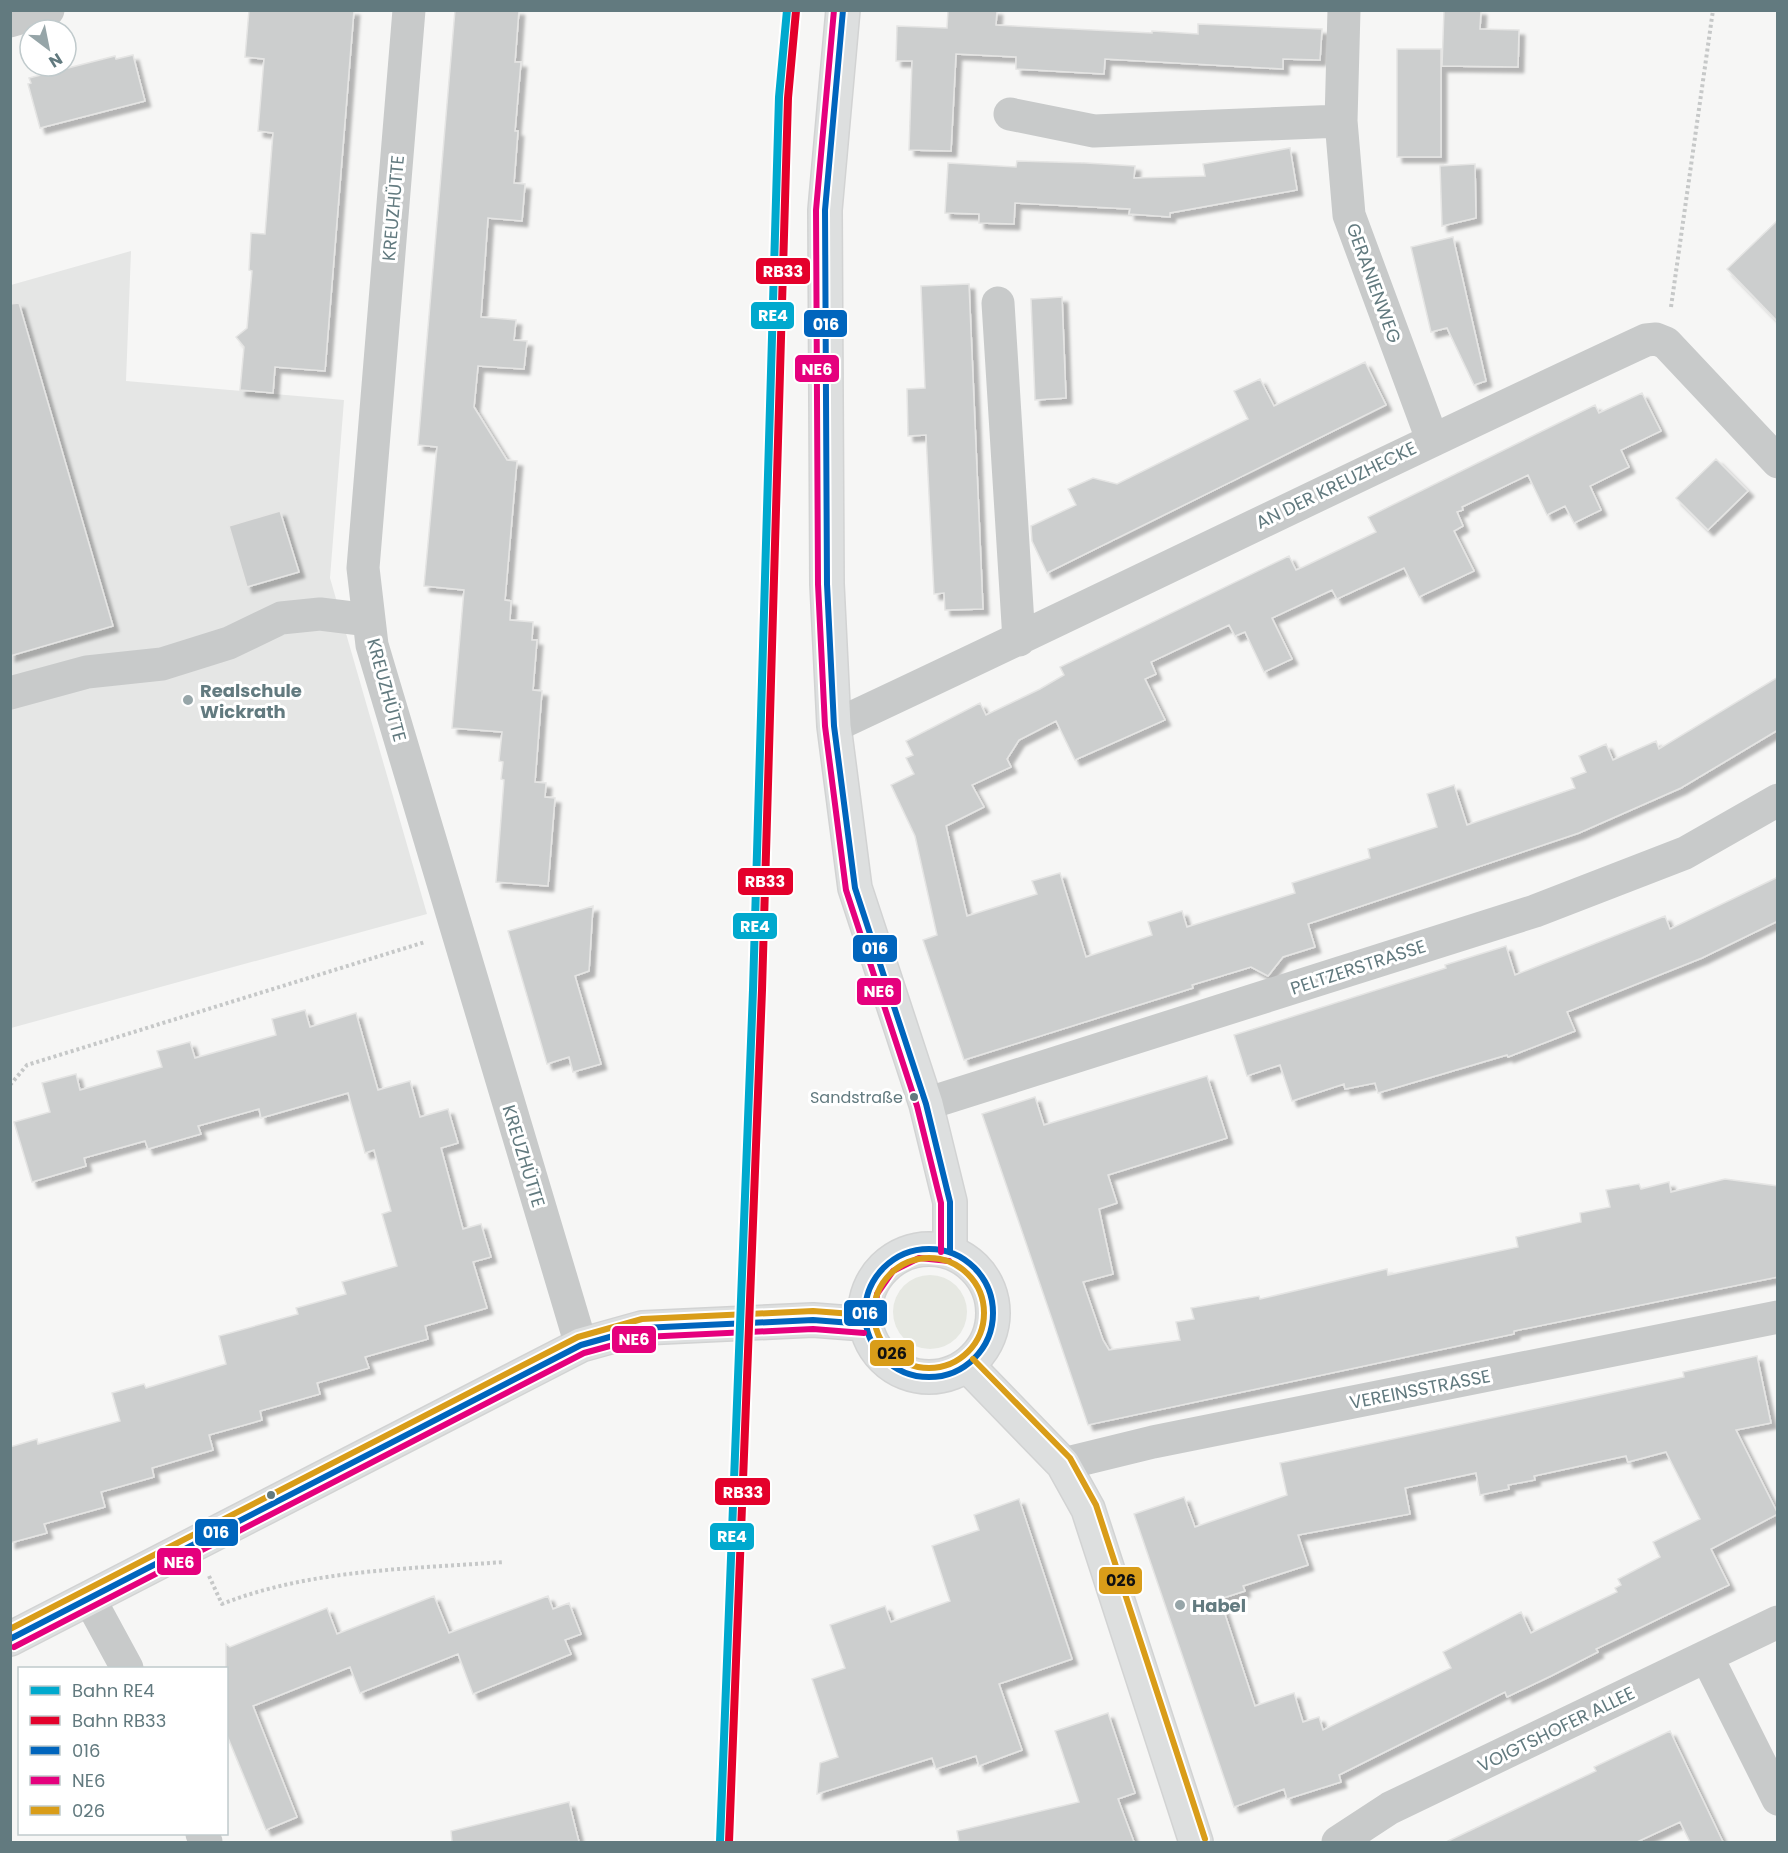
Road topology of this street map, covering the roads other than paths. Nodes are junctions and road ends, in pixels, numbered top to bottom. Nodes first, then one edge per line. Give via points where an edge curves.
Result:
1 (48, 10) edge
2 (409, 10) edge
3 (843, 10) edge
4 (1344, 10) edge
5 (10, 21) edge
6 (1010, 114) dead end
7 (1341, 121) junction
8 (998, 303) dead end
9 (1432, 439) junction
10 (1778, 462) edge
11 (369, 620) junction
12 (1019, 640) junction
13 (10, 693) edge
14 (834, 726) junction
15 (1778, 800) edge
16 (926, 1104) junction
17 (950, 1252) junction
18 (1778, 1317) edge
19 (865, 1324) junction
20 (581, 1345) junction
21 (967, 1365) junction
22 (1063, 1464) junction
23 (89, 1598) junction
24 (1778, 1622) edge
25 (10, 1639) edge
26 (1707, 1658) junction
27 (126, 1667) edge
28 (1778, 1799) edge
29 (1196, 1842) edge
30 (1338, 1842) edge

1 - 5 street
2 - 11 street, KREUZHÜTTE via 363,568
3 - 14 main road via 825,210 827,584
4 - 7 street, GERANIENWEG
6 - 7 street via 1094,131
7 - 9 street, GERANIENWEG via 1349,215
8 - 12 street
9 - 10 street, AN DER KREUZHECKE via 1646,340 1656,339 1666,343
9 - 12 street, AN DER KREUZHECKE
11 - 13 street via 320,614 281,618 229,643 162,664 87,672
11 - 20 street, KREUZHÜTTE via 372,645
12 - 14 street, AN DER KREUZHECKE
14 - 16 main road via 855,888
15 - 16 street, PELTZERSTRASSE via 1685,853 1535,911
16 - 17 main road via 950,1202
17 - 19 main road via 917,1249 887,1264 868,1291
17 - 21 main road via 970,1263 985,1281 992,1304 992,1327 983,1348
18 - 22 street, VEREINSSTRASSE via 1152,1442
19 - 20 main road via 813,1320 642,1328
19 - 21 main road via 874,1348 892,1366 917,1376 943,1376
20 - 23 main road
21 - 22 main road
22 - 29 main road via 1088,1509 1103,1550
23 - 25 main road
23 - 27 street
24 - 26 street, VOIGTSHOFER ALLEE
26 - 28 street
26 - 30 street, VOIGTSHOFER ALLEE via 1390,1808

